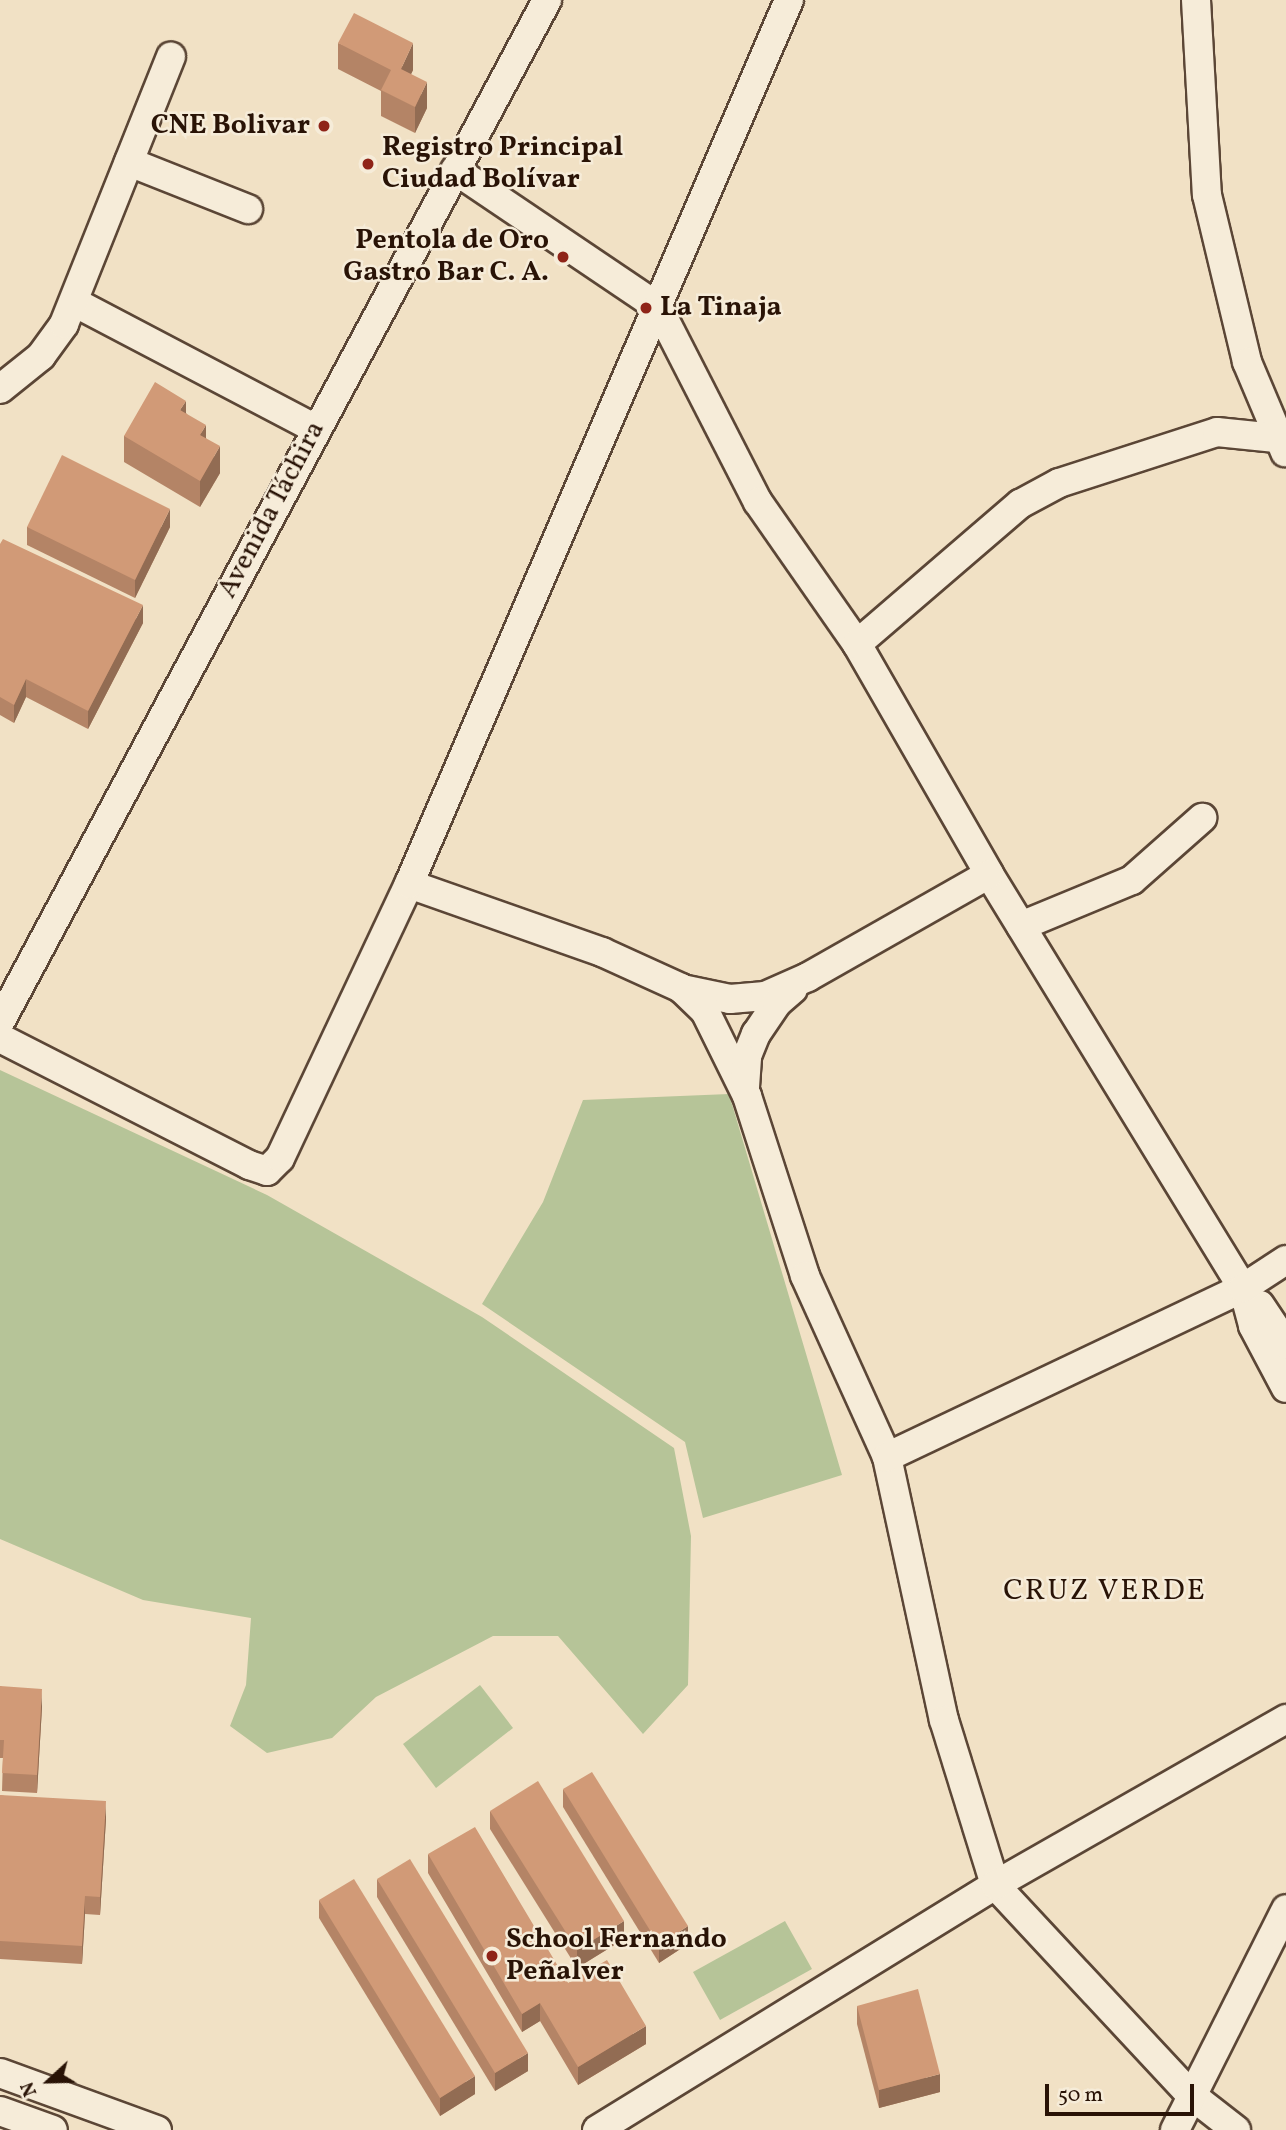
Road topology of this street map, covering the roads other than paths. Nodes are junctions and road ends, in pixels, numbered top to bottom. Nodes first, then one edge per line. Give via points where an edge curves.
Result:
1 (547, 0) edge
2 (789, 0) edge
3 (1196, 0) edge
4 (171, 57) dead end
5 (129, 162) junction
6 (455, 170) junction
7 (248, 209) dead end
8 (74, 302) junction
9 (658, 307) junction
10 (0, 389) edge
11 (316, 429) junction
12 (1284, 444) edge
13 (857, 644) junction
14 (1202, 818) dead end
15 (989, 874) junction
16 (409, 884) junction
17 (1021, 926) junction
18 (808, 977) junction
19 (681, 988) junction
20 (0, 1022) edge
21 (0, 1038) edge
22 (745, 1090) junction
23 (1286, 1259) edge
24 (1243, 1288) junction
25 (1286, 1345) edge
26 (1286, 1388) edge
27 (887, 1457) junction
28 (1286, 1719) edge
29 (995, 1885) junction
30 (1286, 1909) edge
31 (0, 2073) edge
32 (1191, 2095) junction
33 (0, 2111) edge
34 (53, 2130) edge
35 (158, 2130) edge
36 (597, 2130) edge
37 (1175, 2130) edge
38 (1236, 2130) edge

1 - 6 street, Avenida Táchira
2 - 9 street
3 - 12 street via 1207,195 1247,362
4 - 5 street
5 - 7 street
5 - 8 street
6 - 9 street
6 - 11 street, Avenida Táchira
8 - 10 street via 48,348
8 - 11 street
9 - 13 street via 758,502
9 - 16 street
11 - 20 street, Avenida Táchira
12 - 13 street via 1217,432 1059,483 1020,504
13 - 15 street
14 - 17 street via 1132,880
15 - 17 street
15 - 18 street
16 - 19 street via 602,952
16 - 21 street via 280,1158 267,1171
17 - 24 street
18 - 19 street via 765,996 730,999
18 - 22 street via 777,1003 756,1034 747,1056
19 - 22 street via 705,1011
22 - 27 street via 805,1276
23 - 24 street
24 - 25 street via 1257,1300
24 - 26 street via 1253,1326
24 - 27 street
27 - 29 street via 944,1720
28 - 29 street
29 - 32 street
29 - 36 street
30 - 32 street
31 - 35 street
32 - 37 street
32 - 38 street
33 - 34 street

